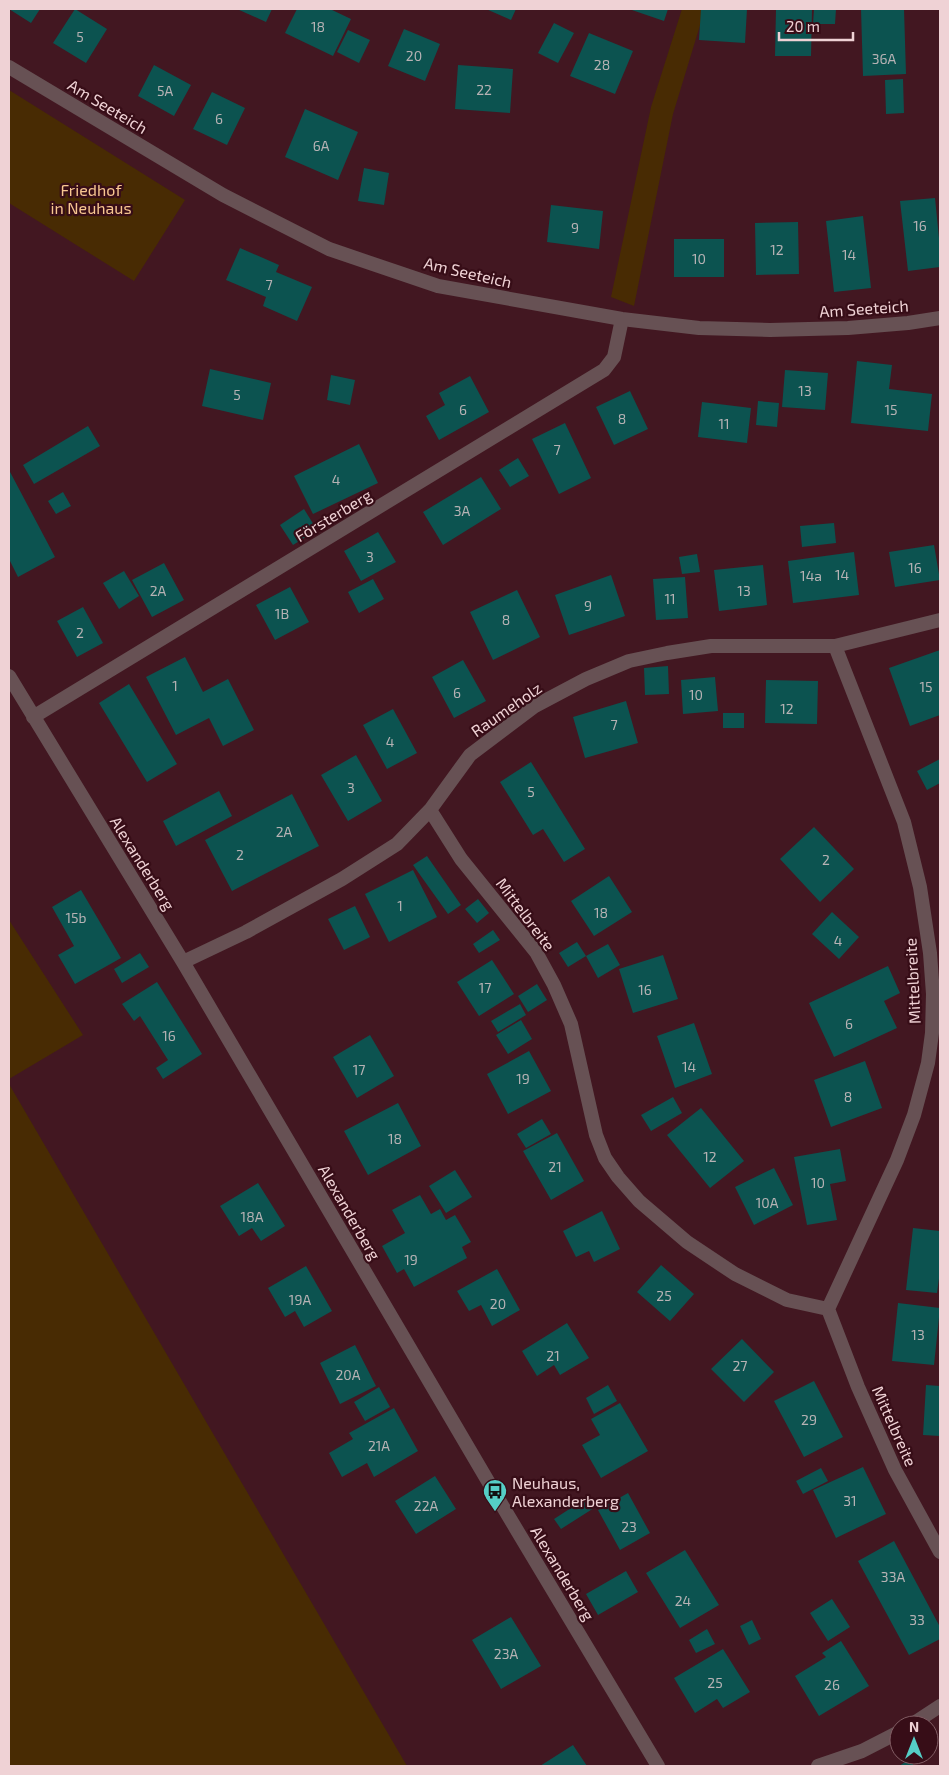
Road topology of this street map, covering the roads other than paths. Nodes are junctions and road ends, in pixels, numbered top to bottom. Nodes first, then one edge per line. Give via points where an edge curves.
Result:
1 (9, 67) edge
2 (940, 318) edge
3 (622, 319) junction
4 (940, 620) edge
5 (835, 646) junction
6 (9, 676) edge
7 (33, 717) junction
8 (430, 810) junction
9 (183, 962) junction
10 (828, 1309) junction
11 (940, 1552) edge
12 (940, 1706) edge
13 (926, 1715) edge
14 (889, 1737) edge
15 (658, 1766) edge
16 (818, 1766) edge

1 - 3 street, Am Seeteich via 223,195 329,249 438,286
2 - 3 street, Am Seeteich via 848,328 770,330 699,328
3 - 7 street, Försterberg via 614,357 604,370
4 - 5 street, Raumeholz
5 - 8 street, Raumeholz via 711,646 629,662 586,679 535,706 470,755
5 - 10 street, Mittelbreite via 904,822 920,887 933,994 928,1064 914,1115 898,1160
6 - 7 street, Alexanderberg
7 - 9 street, Alexanderberg
8 - 9 street, Raumeholz via 396,844 342,879 246,932
8 - 10 street, Mittelbreite via 461,859 536,952 554,985 571,1024 596,1135 618,1178 639,1201 687,1242 735,1274 787,1300
9 - 15 street, Alexanderberg
10 - 11 street, Mittelbreite via 895,1470
12 - 13 street
14 - 16 street via 862,1751

